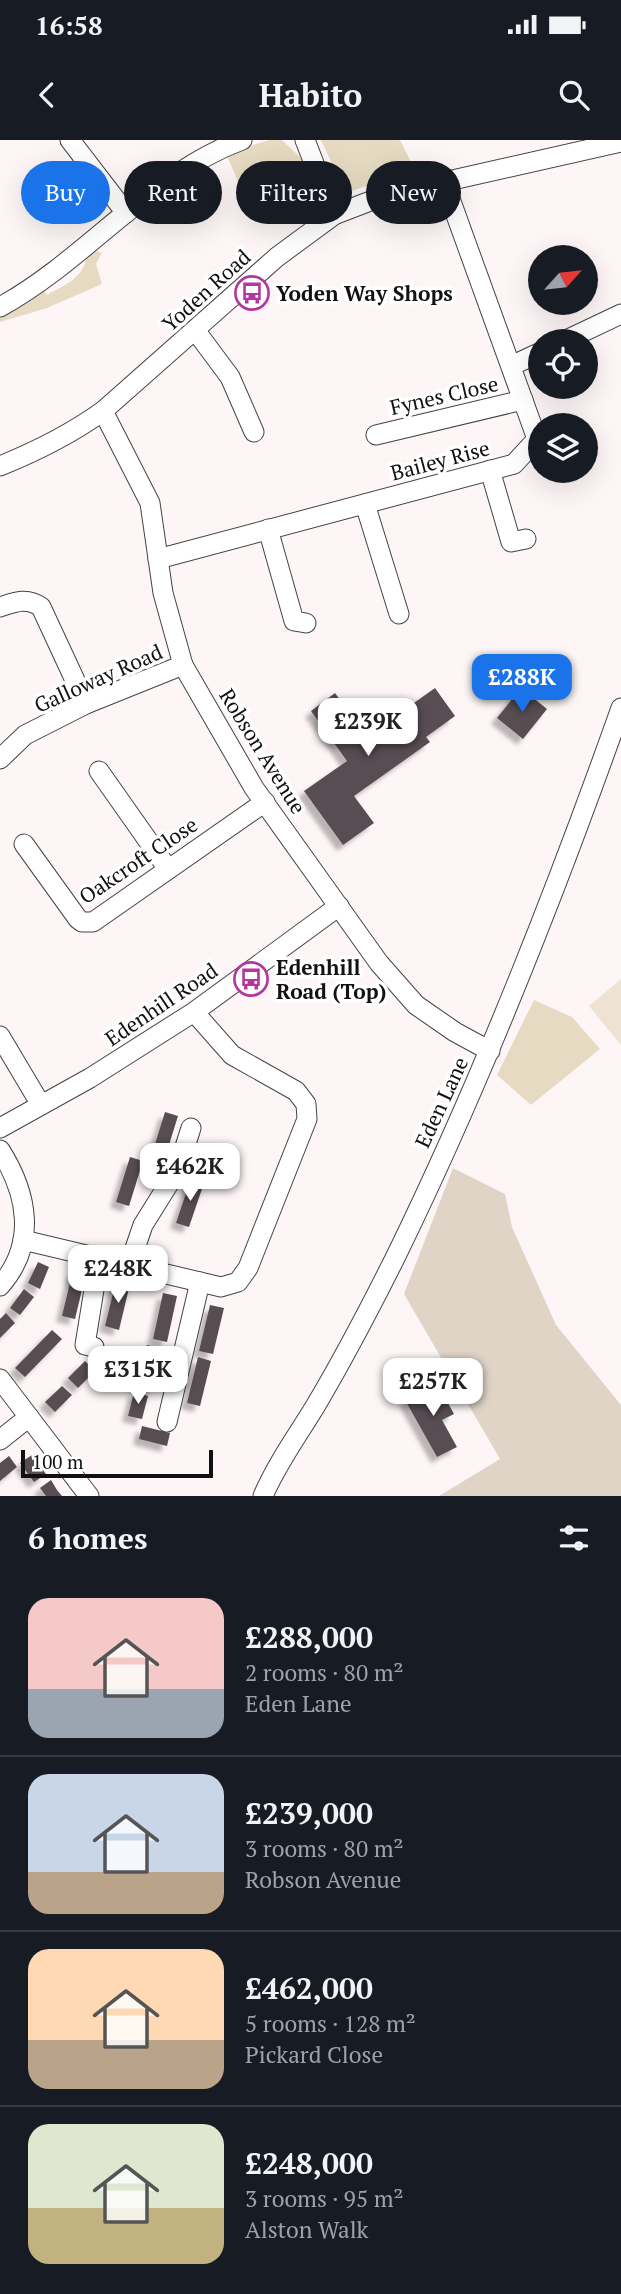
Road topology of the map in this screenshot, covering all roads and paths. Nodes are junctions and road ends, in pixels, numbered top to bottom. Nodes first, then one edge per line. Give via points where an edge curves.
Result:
1 (70, 140) edge
2 (242, 140) edge
3 (305, 140) edge
4 (621, 142) edge
5 (197, 161) edge
6 (313, 161) edge
7 (461, 178) edge
8 (124, 210) edge
9 (124, 215) edge
10 (322, 224) edge
11 (459, 224) edge
12 (0, 307) edge
13 (621, 314) edge
14 (589, 329) edge
15 (195, 330) junction
16 (528, 358) edge
17 (511, 366) junction
18 (523, 400) junction
19 (103, 411) junction
20 (254, 432) dead end
21 (376, 435) dead end
22 (2, 459) edge
23 (490, 470) junction
24 (365, 503) junction
25 (268, 529) junction
26 (526, 540) dead end
27 (158, 559) junction
28 (0, 607) edge
29 (399, 614) dead end
30 (306, 623) dead end
31 (183, 665) junction
32 (86, 704) junction
33 (621, 708) edge
34 (0, 759) edge
35 (99, 771) dead end
36 (264, 802) junction
37 (24, 844) dead end
38 (168, 869) junction
39 (339, 906) junction
40 (194, 1012) junction
41 (0, 1036) edge
42 (490, 1051) junction
43 (41, 1105) junction
44 (0, 1128) edge
45 (191, 1128) dead end
46 (0, 1150) edge
47 (23, 1240) junction
48 (99, 1259) junction
49 (130, 1266) junction
50 (200, 1282) junction
51 (0, 1286) edge
52 (94, 1347) dead end
53 (0, 1380) edge
54 (29, 1417) junction
55 (167, 1422) dead end
56 (0, 1440) edge
57 (89, 1496) edge
58 (263, 1496) edge

1 - 8 street
2 - 5 street
3 - 6 street
4 - 7 street, Yoden Road
9 - 12 street via 43,281
10 - 15 street, Yoden Road
11 - 17 street, Bailey Rise
13 - 14 street
15 - 19 street, Yoden Road
15 - 20 street via 230,377
16 - 17 street
17 - 18 street, Bailey Rise
18 - 21 street, Fynes Close
18 - 23 street, Bailey Rise via 537,439 514,464
19 - 22 street, Yoden Road via 61,438
19 - 27 street, Robson Avenue via 150,503
23 - 24 street, Bailey Rise
23 - 26 street via 511,542
24 - 25 street, Bailey Rise
24 - 29 street
25 - 27 street, Bailey Rise
25 - 30 street via 294,621
27 - 31 street, Robson Avenue
28 - 32 street via 29,601 41,607
31 - 32 street, Galloway Road
31 - 36 street, Robson Avenue
32 - 34 street, Galloway Road via 25,736
33 - 42 street, Eden Lane via 566,862
35 - 38 street
36 - 38 street, Oakcroft Close
36 - 39 street, Robson Avenue
37 - 38 street, Oakcroft Close via 82,922 93,922
39 - 40 street, Edenhill Road
39 - 42 street, Robson Avenue via 416,1005
40 - 43 street, Edenhill Road
40 - 50 street via 232,1055 296,1091 307,1111 239,1282 221,1287
41 - 43 street
42 - 58 street, Eden Lane via 391,1266
43 - 44 street, Edenhill Road
45 - 49 street via 178,1169 143,1225
46 - 47 street via 23,1196
47 - 48 street
47 - 51 street via 9,1276
48 - 49 street
48 - 52 street via 85,1345
49 - 50 street
50 - 55 street
53 - 54 street
54 - 56 street
54 - 57 street

